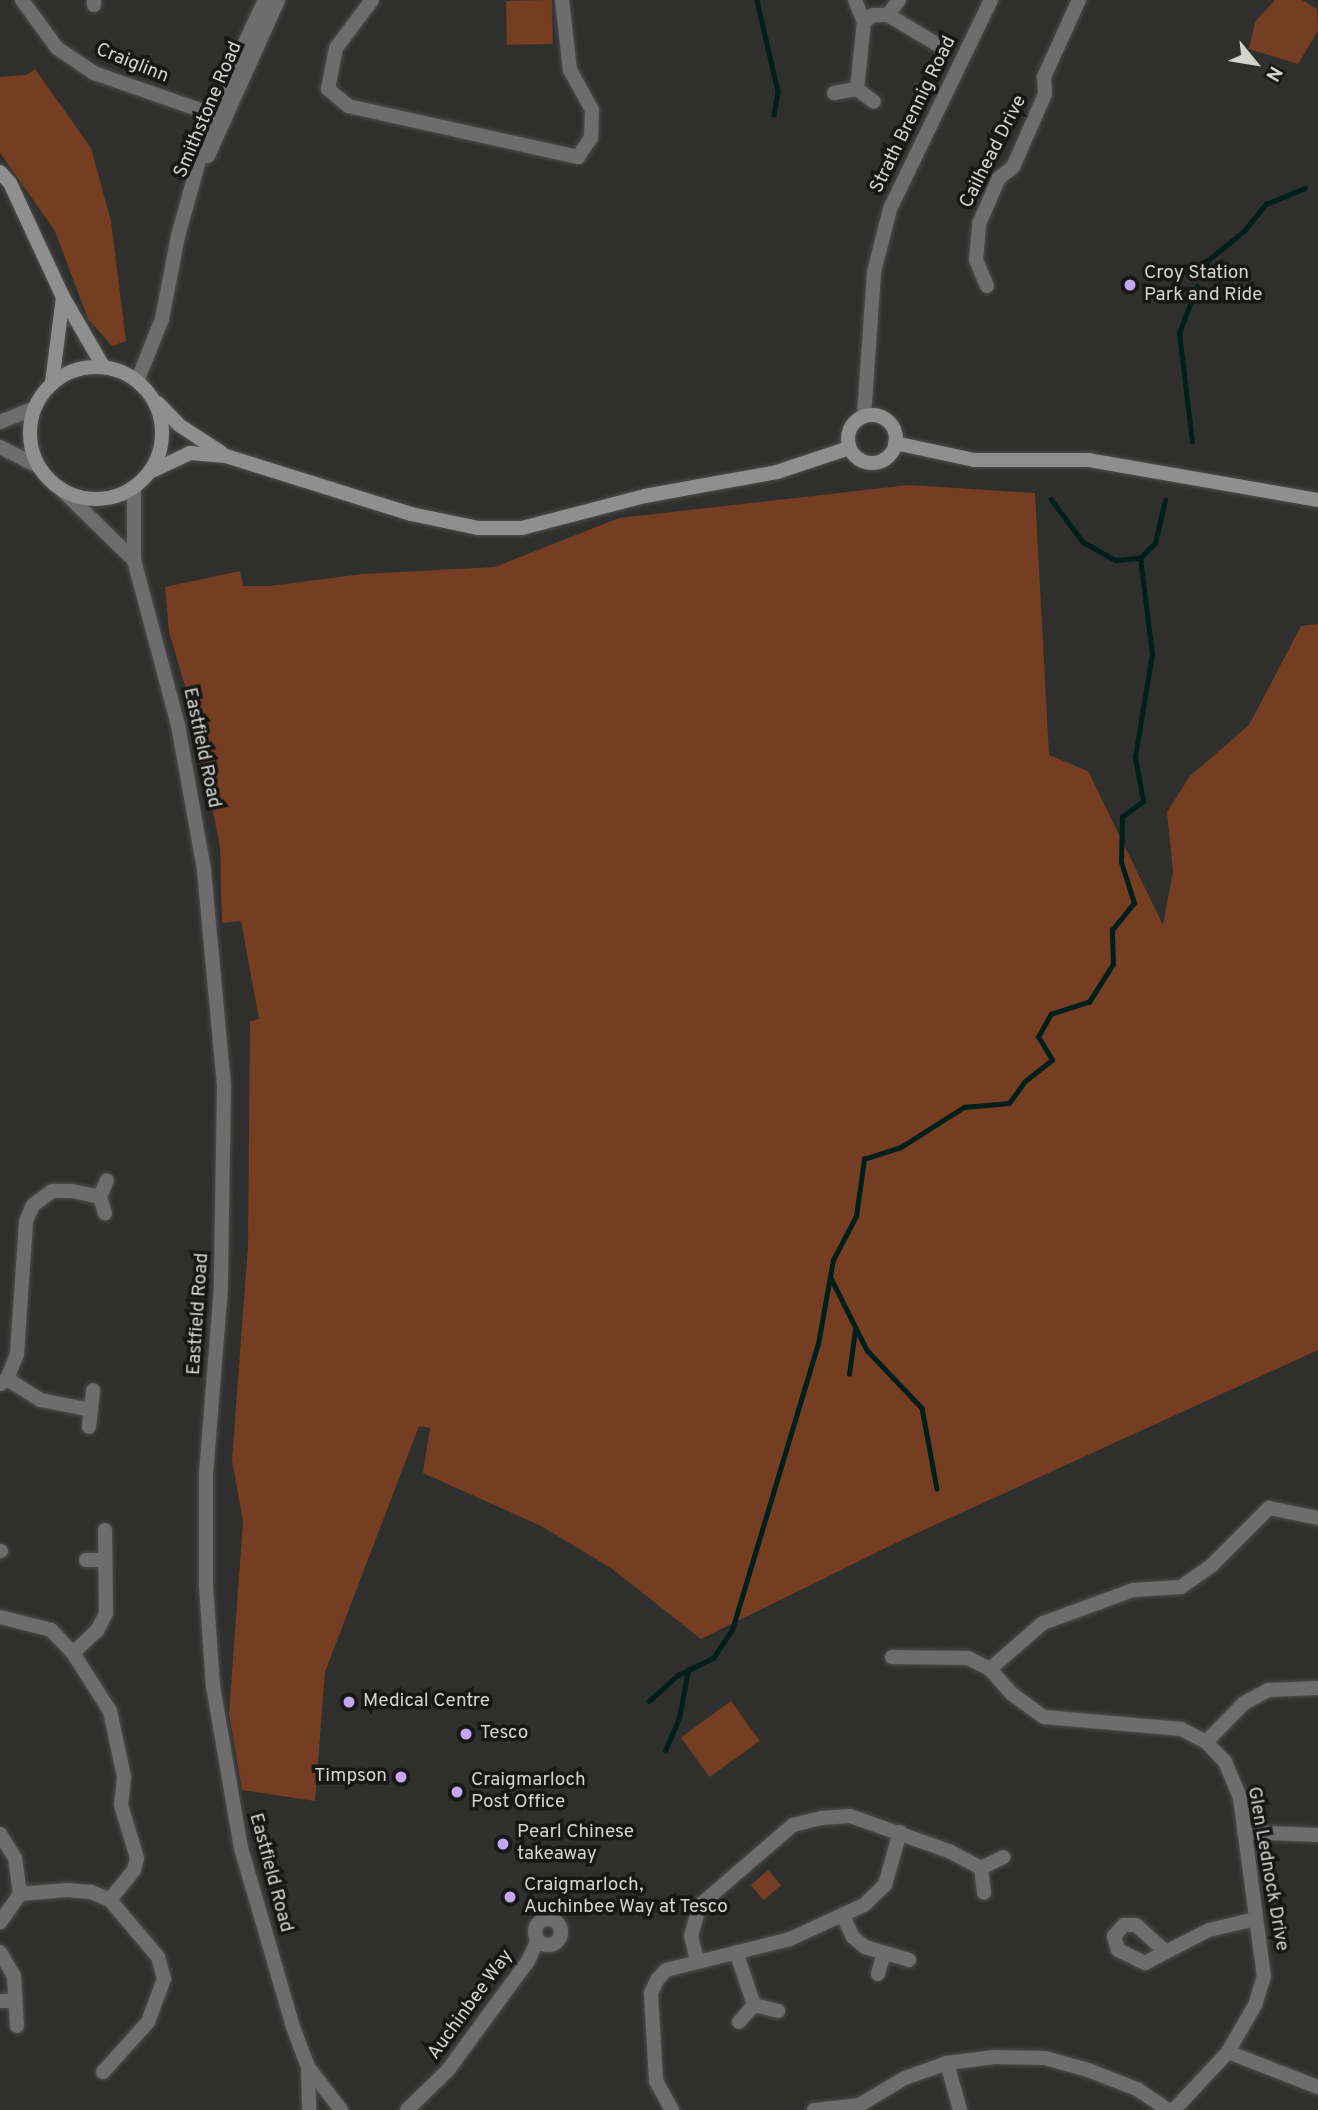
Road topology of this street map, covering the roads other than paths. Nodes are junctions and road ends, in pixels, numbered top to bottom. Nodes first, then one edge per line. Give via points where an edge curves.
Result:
1 (22, 0) edge
2 (265, 0) edge
3 (278, 0) edge
4 (372, 0) edge
5 (562, 0) edge
6 (855, 0) edge
7 (899, 0) edge
8 (991, 0) edge
9 (1079, 0) edge
10 (888, 15) junction
11 (864, 22) junction
12 (938, 45) dead end
13 (857, 89) junction
14 (834, 93) dead end
15 (874, 102) dead end
16 (212, 114) junction
17 (0, 172) edge
18 (178, 236) junction
19 (987, 286) dead end
20 (63, 297) junction
21 (103, 366) junction
22 (138, 379) junction
23 (52, 383) junction
24 (150, 394) junction
25 (34, 408) junction
26 (864, 416) junction
27 (0, 422) edge
28 (895, 443) junction
29 (0, 447) edge
30 (849, 448) junction
31 (226, 456) junction
32 (38, 466) junction
33 (150, 472) junction
34 (134, 488) junction
35 (63, 491) junction
36 (1318, 500) edge
37 (134, 560) junction
38 (107, 1180) dead end
39 (100, 1197) junction
40 (105, 1213) dead end
41 (3, 1381) edge
42 (93, 1390) dead end
43 (91, 1409) junction
44 (89, 1427) dead end
45 (1318, 1518) edge
46 (105, 1530) dead end
47 (86, 1560) dead end
48 (105, 1560) junction
49 (0, 1617) edge
50 (73, 1653) junction
51 (892, 1657) dead end
52 (990, 1669) junction
53 (1318, 1688) edge
54 (1206, 1742) junction
55 (900, 1832) junction
56 (1244, 1832) junction
57 (0, 1834) edge
58 (1318, 1835) edge
59 (1004, 1857) dead end
60 (982, 1868) junction
61 (984, 1893) dead end
62 (20, 1894) junction
63 (110, 1900) junction
64 (843, 1916) junction
65 (1256, 1919) junction
66 (0, 1923) edge
67 (538, 1940) dead end
68 (0, 1952) edge
69 (736, 1952) junction
70 (1166, 1952) dead end
71 (884, 1953) junction
72 (697, 1960) junction
73 (909, 1960) dead end
74 (878, 1975) dead end
75 (7, 2001) edge
76 (754, 2005) junction
77 (778, 2011) dead end
78 (739, 2022) dead end
79 (17, 2026) dead end
80 (1228, 2052) junction
81 (947, 2063) junction
82 (308, 2067) junction
83 (103, 2072) dead end
84 (1318, 2087) edge
85 (431, 2091) junction
86 (857, 2107) edge
87 (309, 2110) edge
88 (341, 2110) edge
89 (407, 2110) edge
90 (421, 2110) edge
91 (671, 2110) edge
92 (814, 2110) edge
93 (960, 2110) edge
94 (1168, 2110) edge
95 (1174, 2110) edge

1 - 16 street, Craiglinn via 57,48 94,74
2 - 16 street, Smithstone Road
3 - 18 street, Smithstone Road
4 - 5 street via 336,48 328,89 348,106 578,157 592,138 592,110 570,70
6 - 11 street
7 - 10 street
8 - 26 street, Strath Brennig Road via 890,209 874,272
9 - 19 street, Cailhead Drive via 1044,77 1045,94 1018,155 999,178 979,224 976,260
10 - 11 street via 873,15
10 - 12 street
11 - 13 street via 865,50
13 - 14 street
13 - 15 street
16 - 18 street, Smithstone Road
17 - 20 main road via 10,183
18 - 22 street, Smithstone Road via 162,319
20 - 21 main road
20 - 23 main road
21 - 22 main road
21 - 23 main road via 68,373
22 - 24 main road
23 - 25 main road
24 - 31 main road via 179,425
24 - 33 main road via 162,424 162,444
25 - 27 street
25 - 32 main road via 29,433
26 - 28 main road via 886,420
26 - 30 main road via 849,430
28 - 30 main road via 886,458 871,463
28 - 36 main road via 974,460 1089,460
29 - 32 street
30 - 31 main road via 776,472 645,496 522,527 478,528 411,514
31 - 33 main road via 190,453
32 - 35 main road
33 - 34 main road
34 - 35 main road via 104,499
34 - 37 street, Eastfield Road
35 - 37 street, Eastfield Road
37 - 82 street, Eastfield Road via 155,629 196,814 222,1060 224,1218 206,1474 206,1586 213,1686 241,1848
38 - 39 street
39 - 40 street
39 - 41 street via 52,1191 33,1205 26,1221 17,1354
41 - 43 street via 41,1400
42 - 43 street
43 - 44 street
45 - 52 street via 1269,1508 1212,1565 1181,1587 1133,1590 1043,1623
46 - 48 street
47 - 48 street
48 - 50 street via 106,1613 97,1631
49 - 50 street via 51,1630
50 - 63 street via 110,1711 124,1777 121,1805 137,1858 134,1870
51 - 52 street, Glen Lednock Drive via 968,1658
52 - 54 street, Glen Lednock Drive via 1012,1694 1044,1717 1181,1729
53 - 54 street via 1268,1690 1244,1703
54 - 56 street, Glen Lednock Drive via 1225,1762 1235,1785
55 - 60 street
55 - 64 street via 876,1897
55 - 72 street via 850,1816 793,1825 699,1905 691,1936
56 - 58 street
56 - 65 street, Glen Lednock Drive
57 - 62 street via 15,1858
59 - 60 street
60 - 61 street
62 - 63 street via 67,1890
62 - 66 street
63 - 83 street via 158,1957 164,1979 148,2022
64 - 69 street via 790,1939
64 - 71 street via 853,1937
65 - 70 street via 1209,1930
65 - 80 street, Glen Lednock Drive via 1264,1976 1255,2005
67 - 85 street, Auchinbee Way via 528,1961
68 - 75 street via 14,1976
69 - 72 street
69 - 76 street
71 - 73 street
71 - 74 street
72 - 91 street via 666,1970 652,1993 656,2081
75 - 79 street
76 - 77 street
76 - 78 street
80 - 84 street
80 - 95 street, Glen Lednock Drive
81 - 86 street via 905,2078
81 - 93 street
81 - 94 street via 995,2057 1045,2058 1137,2090
82 - 87 street, Eastfield Road
82 - 88 street, Eastfield Road
85 - 89 street, Auchinbee Way
85 - 90 street, Auchinbee Way
86 - 92 street

